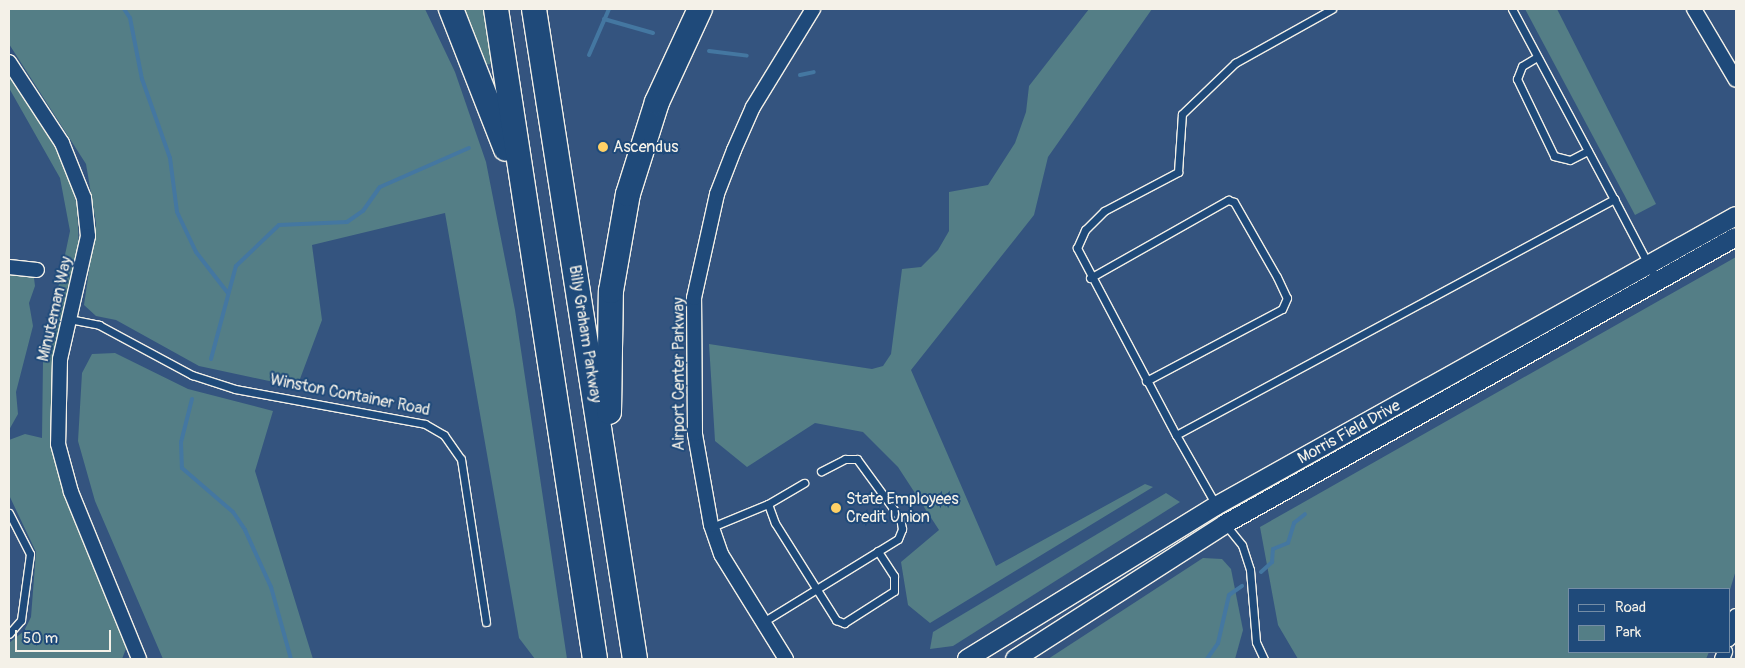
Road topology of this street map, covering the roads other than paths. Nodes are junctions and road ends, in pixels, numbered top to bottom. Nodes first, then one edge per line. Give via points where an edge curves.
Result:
1 (451, 9) edge
2 (496, 9) edge
3 (534, 9) edge
4 (700, 9) edge
5 (813, 9) edge
6 (1332, 9) edge
7 (1512, 9) edge
8 (1694, 9) edge
9 (1537, 57) junction
10 (9, 62) edge
11 (1736, 80) edge
12 (1588, 151) junction
13 (1614, 199) junction
14 (1736, 216) edge
15 (1736, 237) edge
16 (1648, 266) junction
17 (9, 267) edge
18 (37, 270) dead end
19 (1090, 278) junction
20 (1657, 282) junction
21 (539, 297) junction
22 (68, 319) junction
23 (1146, 381) junction
24 (1176, 435) junction
25 (821, 471) dead end
26 (804, 482) dead end
27 (768, 504) junction
28 (1216, 506) junction
29 (9, 513) edge
30 (1225, 524) junction
31 (712, 527) junction
32 (615, 528) junction
33 (9, 531) edge
34 (19, 532) junction
35 (878, 551) junction
36 (817, 589) junction
37 (1736, 616) edge
38 (486, 622) dead end
39 (763, 622) junction
40 (9, 634) edge
41 (1730, 636) edge
42 (787, 657) edge
43 (139, 659) edge
44 (595, 659) edge
45 (635, 659) edge
46 (967, 659) edge
47 (1015, 659) edge
48 (1264, 659) edge

1 - 21 highway via 503,138
2 - 21 highway
3 - 32 highway, Billy Graham Parkway
4 - 32 highway via 657,102 619,237 608,355
5 - 31 street, Airport Center Parkway via 753,108 734,150 717,194 694,298 695,434
6 - 19 lane via 1235,63 1182,114 1178,172 1104,211 1084,230 1077,248
7 - 9 lane
8 - 11 street
9 - 12 lane
9 - 12 lane via 1522,66 1517,79 1554,156 1570,160
10 - 22 street, Minuteman Way via 62,142 84,198 86,255
12 - 13 lane
13 - 16 lane
13 - 24 lane
14 - 16 street, Morris Field Drive
15 - 20 street, Morris Field Drive
16 - 20 lane
16 - 28 street, Morris Field Drive
17 - 18 street
19 - 23 lane
19 - 23 lane via 1228,200 1234,202 1277,277 1287,298 1282,309
20 - 30 street, Morris Field Drive
21 - 44 highway
22 - 38 lane, Winston Container Road via 99,325 192,375 235,389 425,424 444,435 461,458
22 - 43 street, Minuteman Way via 57,388 63,470
23 - 24 lane
24 - 28 lane
25 - 35 lane via 845,459 857,459 900,518 898,539
26 - 27 lane
27 - 31 lane
27 - 36 lane
28 - 30 street
28 - 46 street, Morris Field Drive
29 - 34 lane
30 - 47 street, Morris Field Drive
30 - 48 lane via 1242,545 1250,570 1256,642
31 - 39 street, Airport Center Parkway via 721,554
32 - 45 highway, Billy Graham Parkway
33 - 34 lane
34 - 40 lane via 30,554 21,620
35 - 36 lane
35 - 36 lane via 894,576 894,591 844,623 836,620
36 - 39 lane
37 - 41 street
39 - 42 street, Airport Center Parkway

